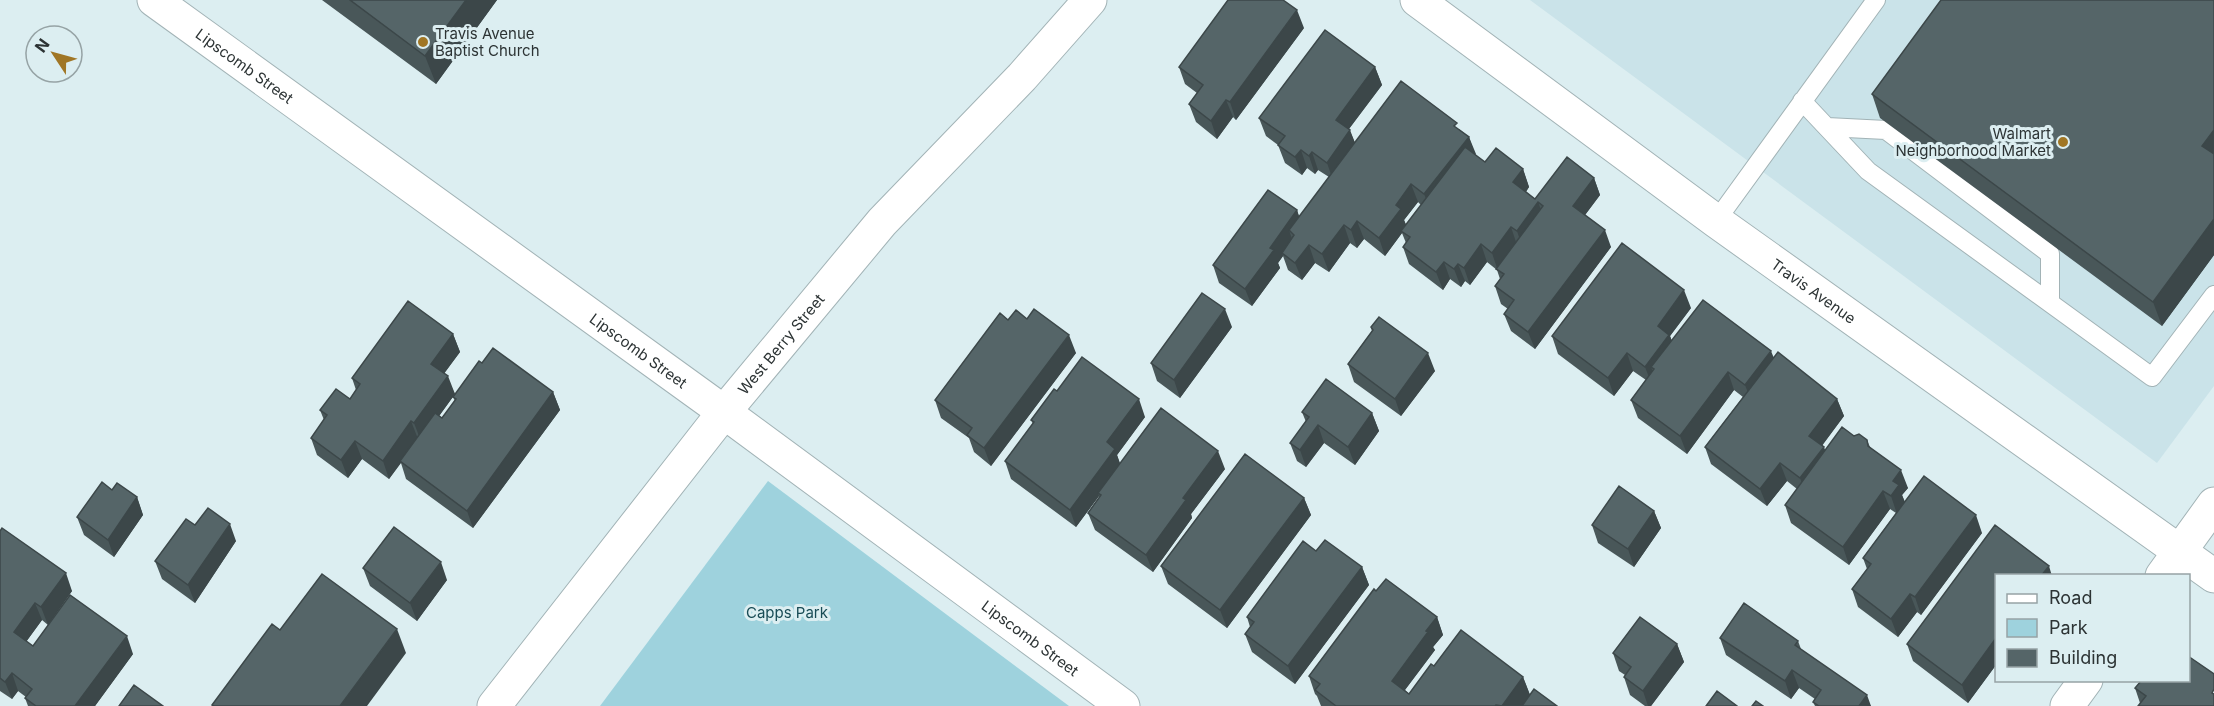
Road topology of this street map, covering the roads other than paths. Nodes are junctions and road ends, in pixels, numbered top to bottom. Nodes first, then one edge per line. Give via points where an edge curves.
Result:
1 (154, 0) edge
2 (1090, 0) edge
3 (1417, 0) edge
4 (1876, 0) edge
5 (1803, 101) junction
6 (1827, 127) junction
7 (1716, 221) junction
8 (2214, 295) edge
9 (2050, 303) junction
10 (724, 412) junction
11 (2214, 504) edge
12 (2171, 563) edge
13 (2214, 576) edge
14 (2085, 682) edge
15 (494, 706) edge
16 (1123, 706) edge
17 (2067, 706) edge

1 - 10 street, Lipscomb Street
2 - 10 street, West Berry Street via 1022,77 882,222
3 - 7 street, Travis Avenue
4 - 5 lane
5 - 6 lane
5 - 7 lane
6 - 9 lane via 1868,171
6 - 9 lane via 1886,130 2050,254
7 - 12 street, Travis Avenue
8 - 9 lane via 2152,377
10 - 15 street, West Berry Street
10 - 16 street, Lipscomb Street
11 - 12 street
12 - 13 street, Travis Avenue
14 - 17 street

